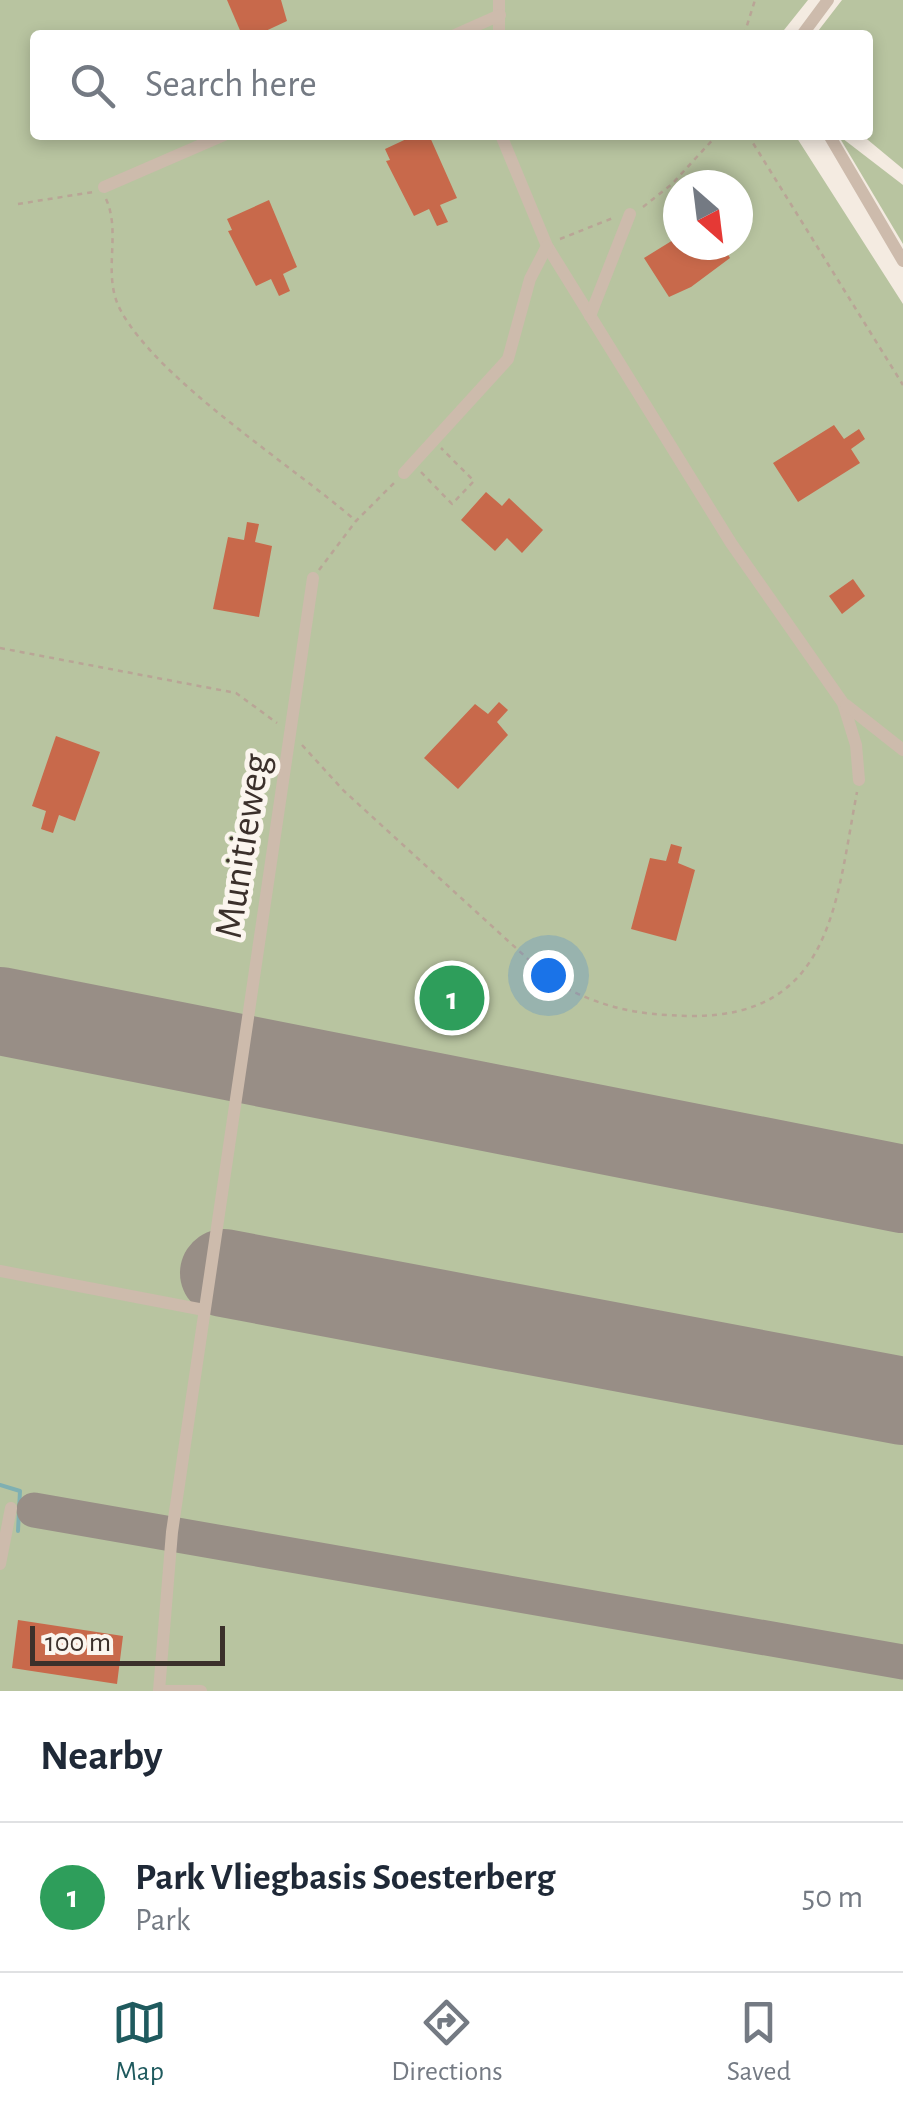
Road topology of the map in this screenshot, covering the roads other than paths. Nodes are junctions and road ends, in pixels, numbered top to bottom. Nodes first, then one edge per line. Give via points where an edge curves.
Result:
1 (499, 0) edge
2 (828, 0) edge
3 (500, 15) junction
4 (466, 30) edge
5 (500, 30) edge
6 (806, 30) edge
7 (212, 140) edge
8 (503, 140) edge
9 (831, 140) edge
10 (104, 187) dead end
11 (630, 214) road end
12 (547, 246) junction
13 (903, 261) edge
14 (590, 316) junction
15 (408, 469) road end
16 (313, 578) road end
17 (843, 703) junction
18 (903, 750) edge
19 (859, 780) road end
20 (0, 1271) edge
21 (204, 1310) junction
22 (11, 1508) dead end
23 (0, 1564) edge
24 (159, 1691) edge
25 (202, 1691) edge

1 - 3 street
2 - 6 street
3 - 4 street
3 - 5 street
7 - 10 street
8 - 12 street
9 - 13 street
11 - 14 street
12 - 14 street
12 - 15 street via 530,278 508,359
14 - 17 street via 731,544
16 - 21 street, Munitieweg
17 - 18 street
17 - 19 street
20 - 21 street
21 - 24 street, Munitieweg via 172,1532
22 - 23 street
24 - 25 street

